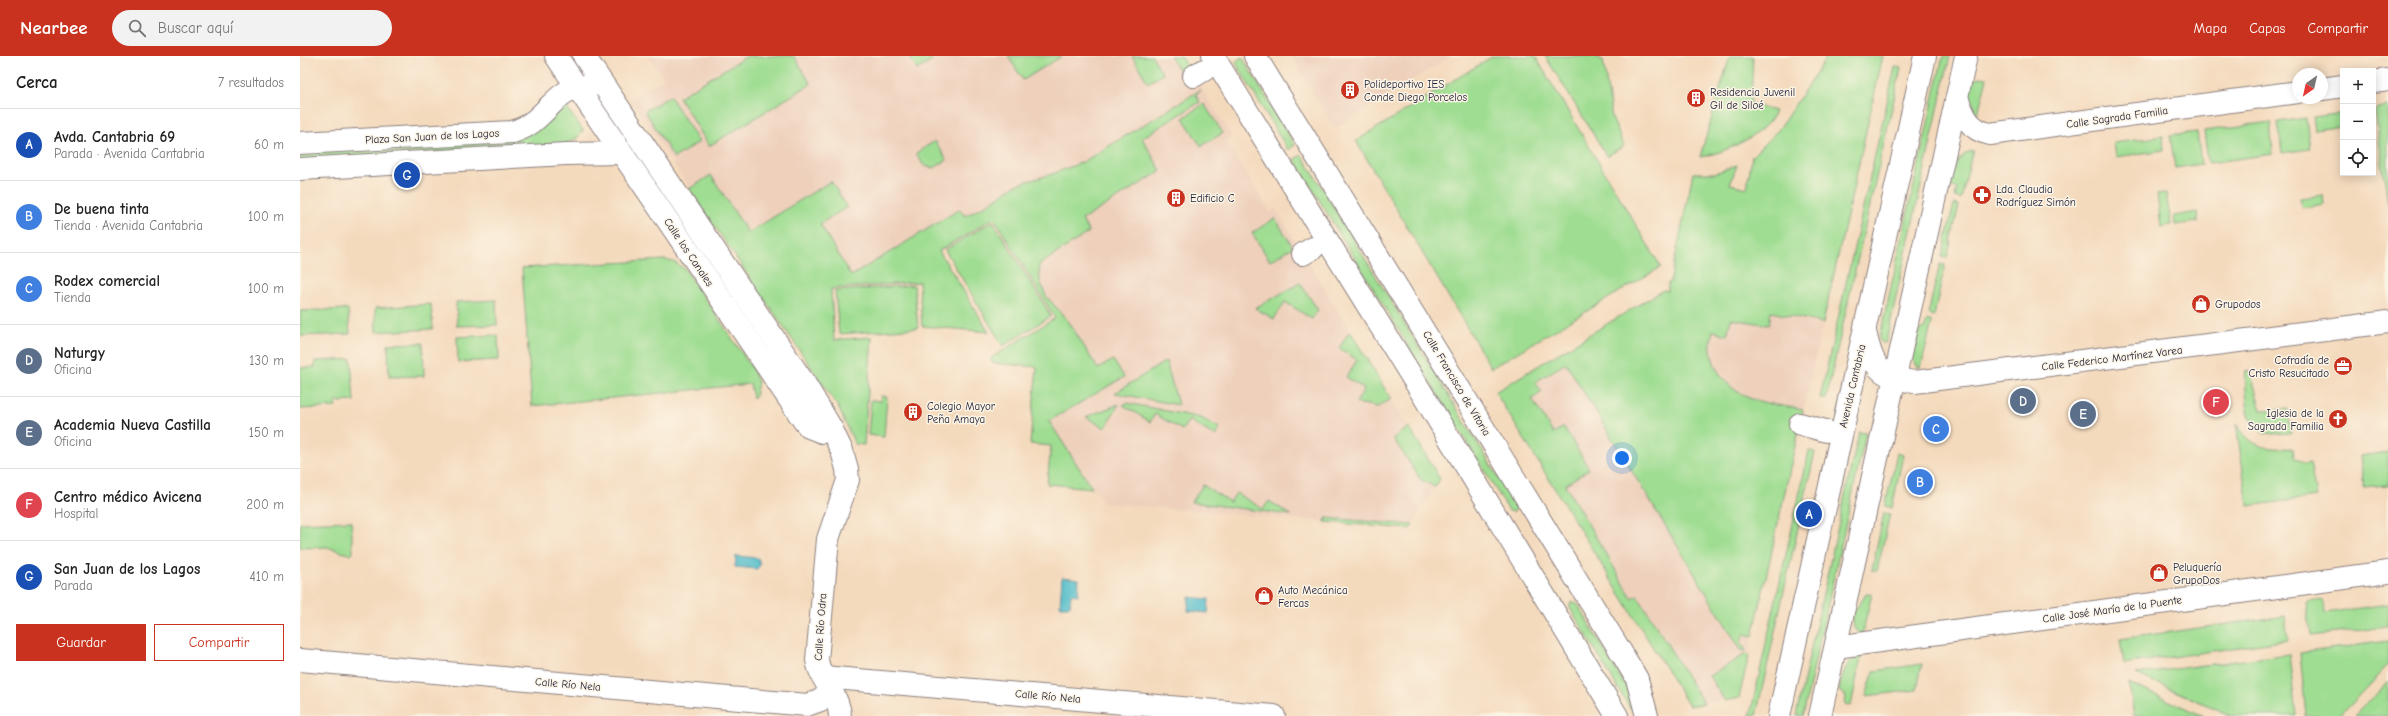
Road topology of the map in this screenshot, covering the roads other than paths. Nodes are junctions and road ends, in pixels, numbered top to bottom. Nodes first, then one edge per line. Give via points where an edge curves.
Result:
1 (550, 56) edge
2 (556, 56) edge
3 (584, 56) edge
4 (1255, 56) edge
5 (1924, 56) edge
6 (1966, 56) edge
7 (1211, 64) edge
8 (2388, 80) edge
9 (2376, 82) edge
10 (2340, 86) edge
11 (577, 87) junction
12 (2328, 88) edge
13 (2292, 93) edge
14 (610, 96) junction
15 (1957, 96) junction
16 (552, 102) junction
17 (605, 127) junction
18 (300, 143) edge
19 (622, 153) junction
20 (566, 154) junction
21 (300, 169) edge
22 (699, 227) junction
23 (680, 239) junction
24 (2388, 322) edge
25 (1865, 332) junction
26 (1895, 379) junction
27 (1800, 424) dead end
28 (831, 428) junction
29 (1826, 431) dead end
30 (830, 532) joint
31 (1558, 547) junction
32 (1526, 563) junction
33 (2388, 572) edge
34 (1836, 647) junction
35 (300, 660) edge
36 (827, 683) junction
37 (840, 716) edge
38 (1274, 716) edge
39 (1617, 716) edge
40 (1647, 716) edge
41 (1779, 716) edge
42 (1820, 716) edge

1 - 16 street, Plaza San Juan de los Lagos via 556,80
2 - 11 street, Calle los Canales
3 - 14 street, Calle los Canales
4 - 31 street, Calle Francisco de Vitoria
5 - 25 street, Avenida Cantabria
6 - 15 street
7 - 32 street
8 - 9 street
10 - 12 street
11 - 14 street via 592,86
11 - 16 street, Plaza San Juan de los Lagos
11 - 17 street, Calle los Canales
13 - 15 street, Calle Sagrada Familia via 1990,134 1973,128 1961,110
14 - 17 street via 611,115
14 - 22 street, Calle los Canales
15 - 26 street
16 - 18 street, Plaza San Juan de los Lagos via 544,114 530,126 512,132
17 - 19 street, Calle los Canales
17 - 20 street via 589,142
19 - 20 street
19 - 23 street, Calle los Canales
20 - 21 street
22 - 23 street
22 - 28 street, Calle los Canales via 806,386
23 - 28 street, Calle los Canales via 809,427 822,432
24 - 26 street, Calle Federico Martínez Varea via 1938,380 1916,382
25 - 26 street, Calle Federico Martínez Varea via 1870,354 1878,368
25 - 41 street, Avenida Cantabria
26 - 34 street
27 - 29 street
28 - 30 street, Calle los Canales via 842,451 848,480
30 - 36 street, Calle Río Odra via 817,652 818,666
31 - 32 street
31 - 40 street, Calle Francisco de Vitoria via 1637,679
32 - 39 street
33 - 34 street, Calle José María de la Puente
34 - 42 street
35 - 36 street, Calle Río Nela via 802,704 815,704
36 - 37 street, Calle Río Odra via 838,702
36 - 38 street, Calle Río Nela

